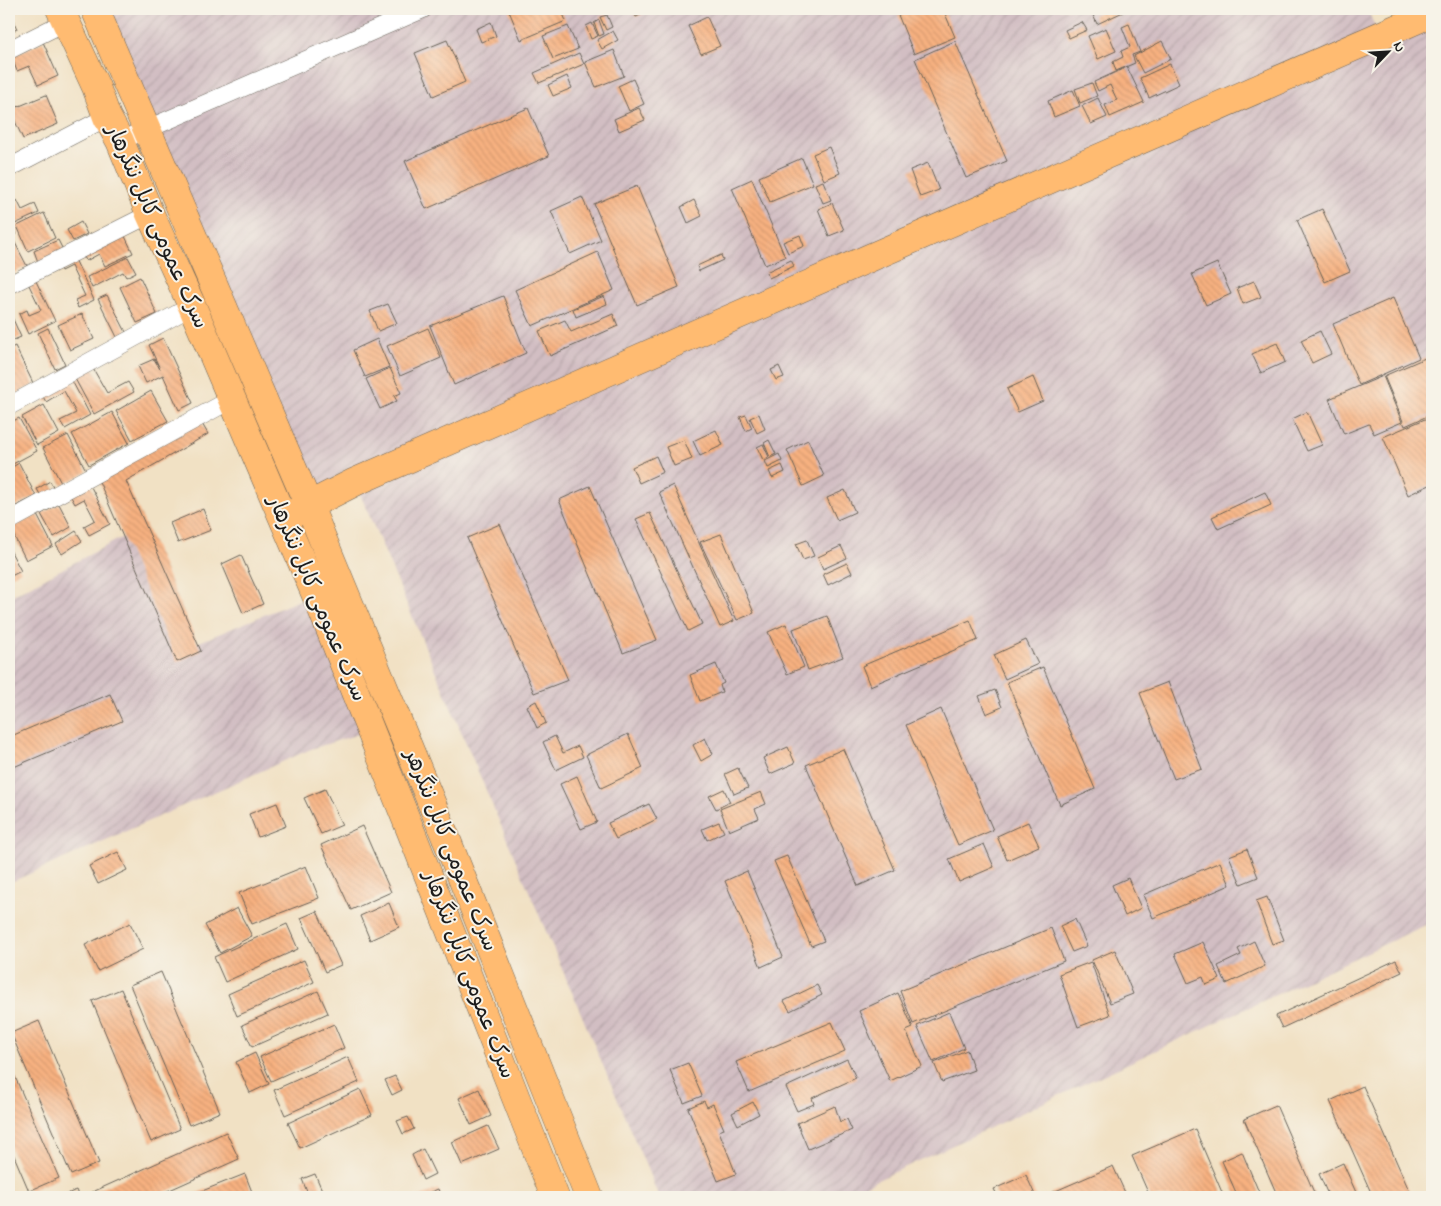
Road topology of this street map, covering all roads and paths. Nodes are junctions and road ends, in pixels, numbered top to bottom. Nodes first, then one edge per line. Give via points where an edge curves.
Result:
1 (95, 9) edge
2 (423, 9) edge
3 (1432, 13) edge
4 (62, 15) edge
5 (9, 50) edge
6 (107, 117) junction
7 (147, 129) junction
8 (120, 141) junction
9 (9, 168) edge
10 (150, 214) junction
11 (9, 285) edge
12 (192, 306) junction
13 (232, 399) junction
14 (9, 406) edge
15 (309, 506) junction
16 (283, 518) junction
17 (9, 521) edge
18 (555, 1197) edge
19 (589, 1197) edge

1 - 7 highway, سرک عمومی کابل ننگرهار
2 - 7 street
3 - 15 highway via 354,482
4 - 5 street
4 - 6 highway, سرک عمومی کابل ننگرهار
6 - 8 highway, سرک عمومی کابل ننگرهار
6 - 9 street
7 - 8 street
7 - 15 highway, سرک عمومی کابل ننگرهار
8 - 10 highway, سرک عمومی کابل ننگرهار
10 - 11 street
10 - 12 highway, سرک عمومی کابل ننگرهار
12 - 13 highway, سرک عمومی کابل ننگرهار
12 - 14 street
13 - 16 highway, سرک عمومی کابل ننگرهار
13 - 17 street
15 - 16 highway
15 - 19 highway, سرک عمومی کابل ننگرهر
16 - 18 highway, سرک عمومی کابل ننگرهار

